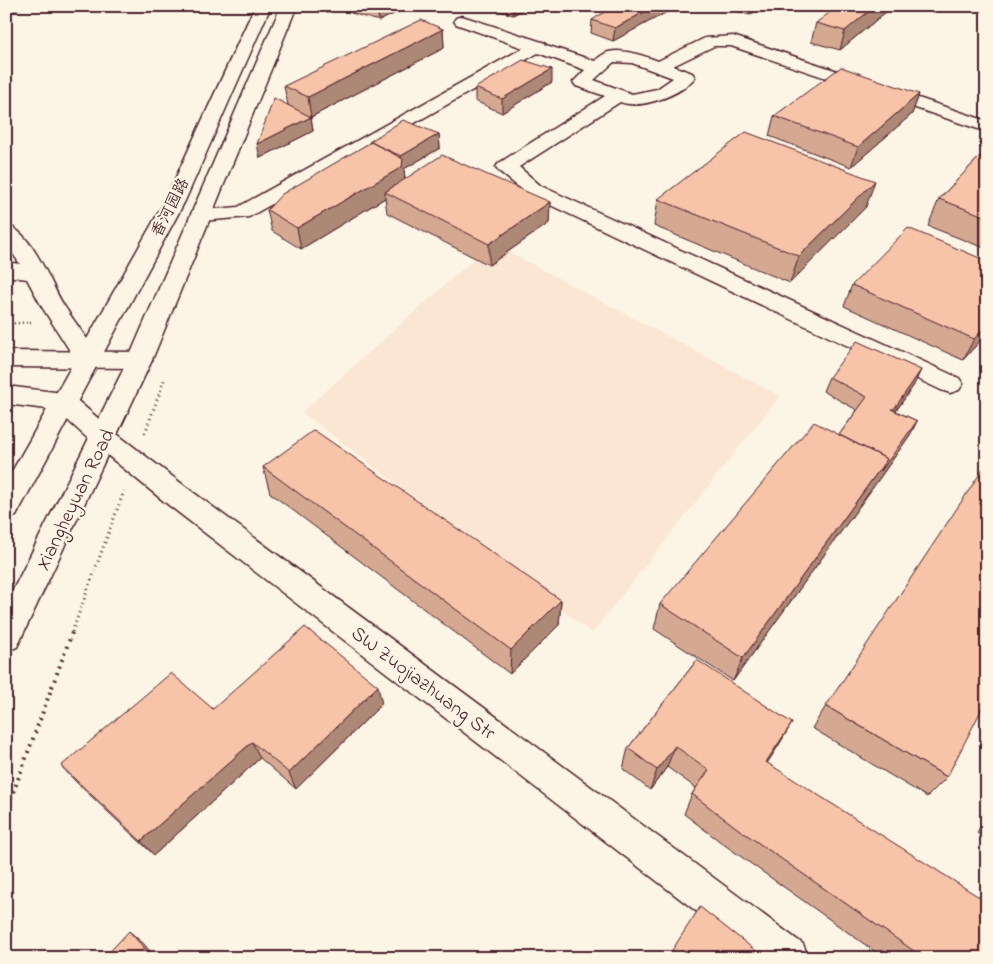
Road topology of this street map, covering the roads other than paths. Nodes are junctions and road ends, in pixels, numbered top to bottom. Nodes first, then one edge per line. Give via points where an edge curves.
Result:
1 (12, 6) edge
2 (263, 6) edge
3 (289, 6) edge
4 (6, 8) edge
5 (462, 21) dead end
6 (539, 46) junction
7 (659, 67) junction
8 (597, 68) junction
9 (618, 96) junction
10 (987, 127) edge
11 (202, 215) junction
12 (6, 231) edge
13 (6, 269) edge
14 (37, 274) junction
15 (6, 358) edge
16 (88, 359) junction
17 (140, 360) junction
18 (950, 384) dead end
19 (6, 395) edge
20 (63, 402) junction
21 (104, 438) junction
22 (6, 508) edge
23 (6, 637) edge
24 (789, 958) edge

1 - 4 main road
2 - 16 main road, 香河园路 via 175,201
3 - 11 main road, 香河园路
5 - 6 main road
6 - 8 main road
6 - 11 main road via 242,213
7 - 8 main road via 634,58 610,57
7 - 9 main road via 686,77 663,93 631,100
7 - 10 main road via 711,41 732,41
8 - 9 main road via 582,82
9 - 18 main road via 506,167 534,190
11 - 17 main road, 香河园路
12 - 14 main road via 18,241
13 - 14 main road
14 - 16 main road via 49,300
15 - 16 main road
16 - 17 main road
16 - 20 main road, 香河园路
17 - 21 main road, Xiangheyuan Road
19 - 20 main road
20 - 21 main road, SW Zuojiazhuang Str
20 - 22 main road
21 - 23 main road, Xiangheyuan Road
21 - 24 main road, SW Zuojiazhuang Str

